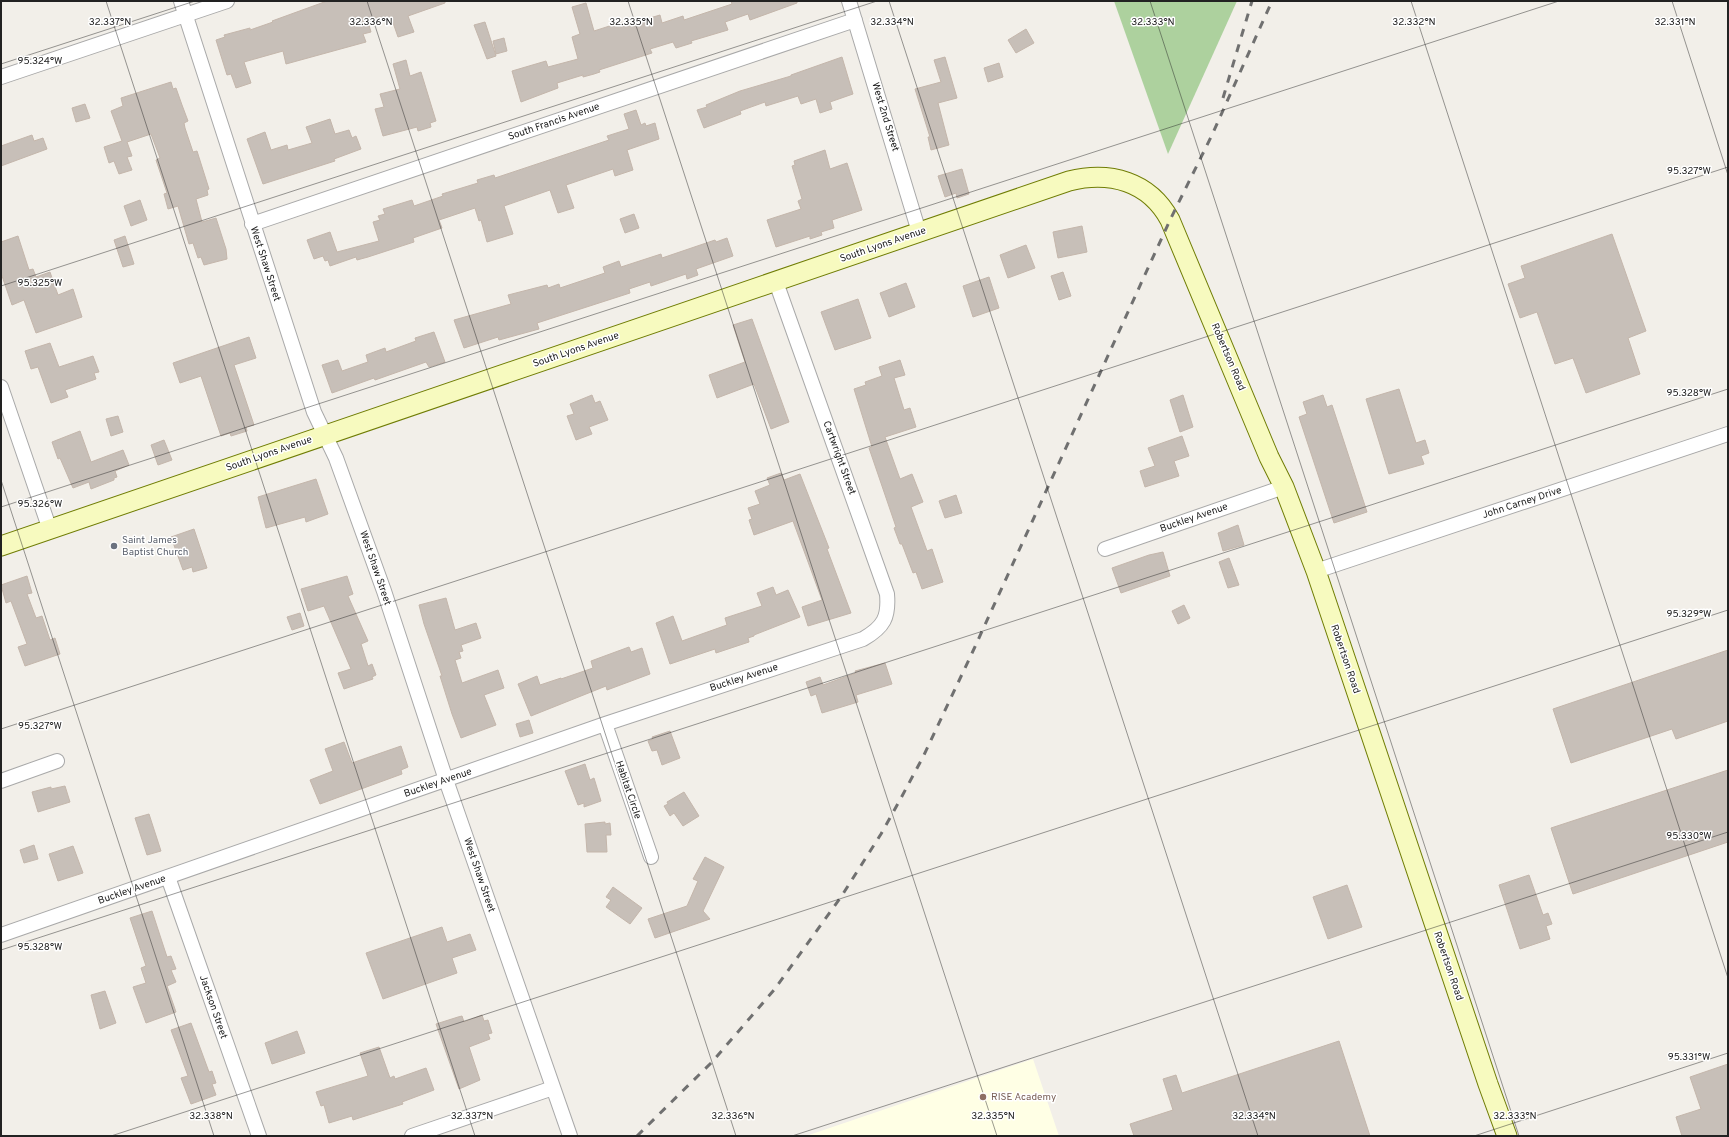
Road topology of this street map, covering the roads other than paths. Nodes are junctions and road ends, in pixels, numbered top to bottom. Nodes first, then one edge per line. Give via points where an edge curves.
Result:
1 (181, 1) edge
2 (227, 1) edge
3 (849, 1) edge
4 (186, 15) junction
5 (855, 20) junction
6 (1, 77) edge
7 (1151, 196) joint
8 (252, 224) junction
9 (920, 232) junction
10 (776, 282) junction
11 (1, 387) edge
12 (1728, 434) edge
13 (325, 435) junction
14 (1284, 487) junction
15 (50, 530) junction
16 (1, 546) edge
17 (1105, 548) dead end
18 (1316, 571) junction
19 (875, 632) joint
20 (605, 724) junction
21 (58, 761) dead end
22 (446, 780) junction
23 (1, 781) edge
24 (651, 857) dead end
25 (168, 877) junction
26 (1, 935) edge
27 (553, 1088) junction
28 (259, 1136) edge
29 (412, 1136) edge
30 (570, 1136) edge
31 (1507, 1136) edge

1 - 4 street, West Shaw Street
2 - 4 street
3 - 5 street, West 2nd Street
4 - 6 street
4 - 8 street, West Shaw Street
5 - 8 street, South Francis Avenue
5 - 9 street, West 2nd Street
7 - 9 street, South Lyons Avenue via 1141,188 1120,180 1084,177
7 - 14 street, Robertson Road via 1170,220 1269,457
8 - 13 street, West Shaw Street via 314,412
9 - 10 street, South Lyons Avenue
10 - 13 street, South Lyons Avenue
10 - 19 street, Cartwright Street via 887,594 888,608 884,621
11 - 15 street
12 - 18 street, John Carney Drive
13 - 15 street, South Lyons Avenue
13 - 22 street, West Shaw Street via 336,458 384,591
14 - 17 street, Buckley Avenue
14 - 18 street, Robertson Road
15 - 16 street, South Lyons Avenue
18 - 31 street, Robertson Road
19 - 20 street, Buckley Avenue via 863,639
20 - 22 street, Buckley Avenue
20 - 24 street, Habitat Circle
21 - 23 street
22 - 25 street, Buckley Avenue
22 - 27 street, West Shaw Street
25 - 26 street, Buckley Avenue
25 - 28 street, Jackson Street
27 - 29 street
27 - 30 street, West Shaw Street

